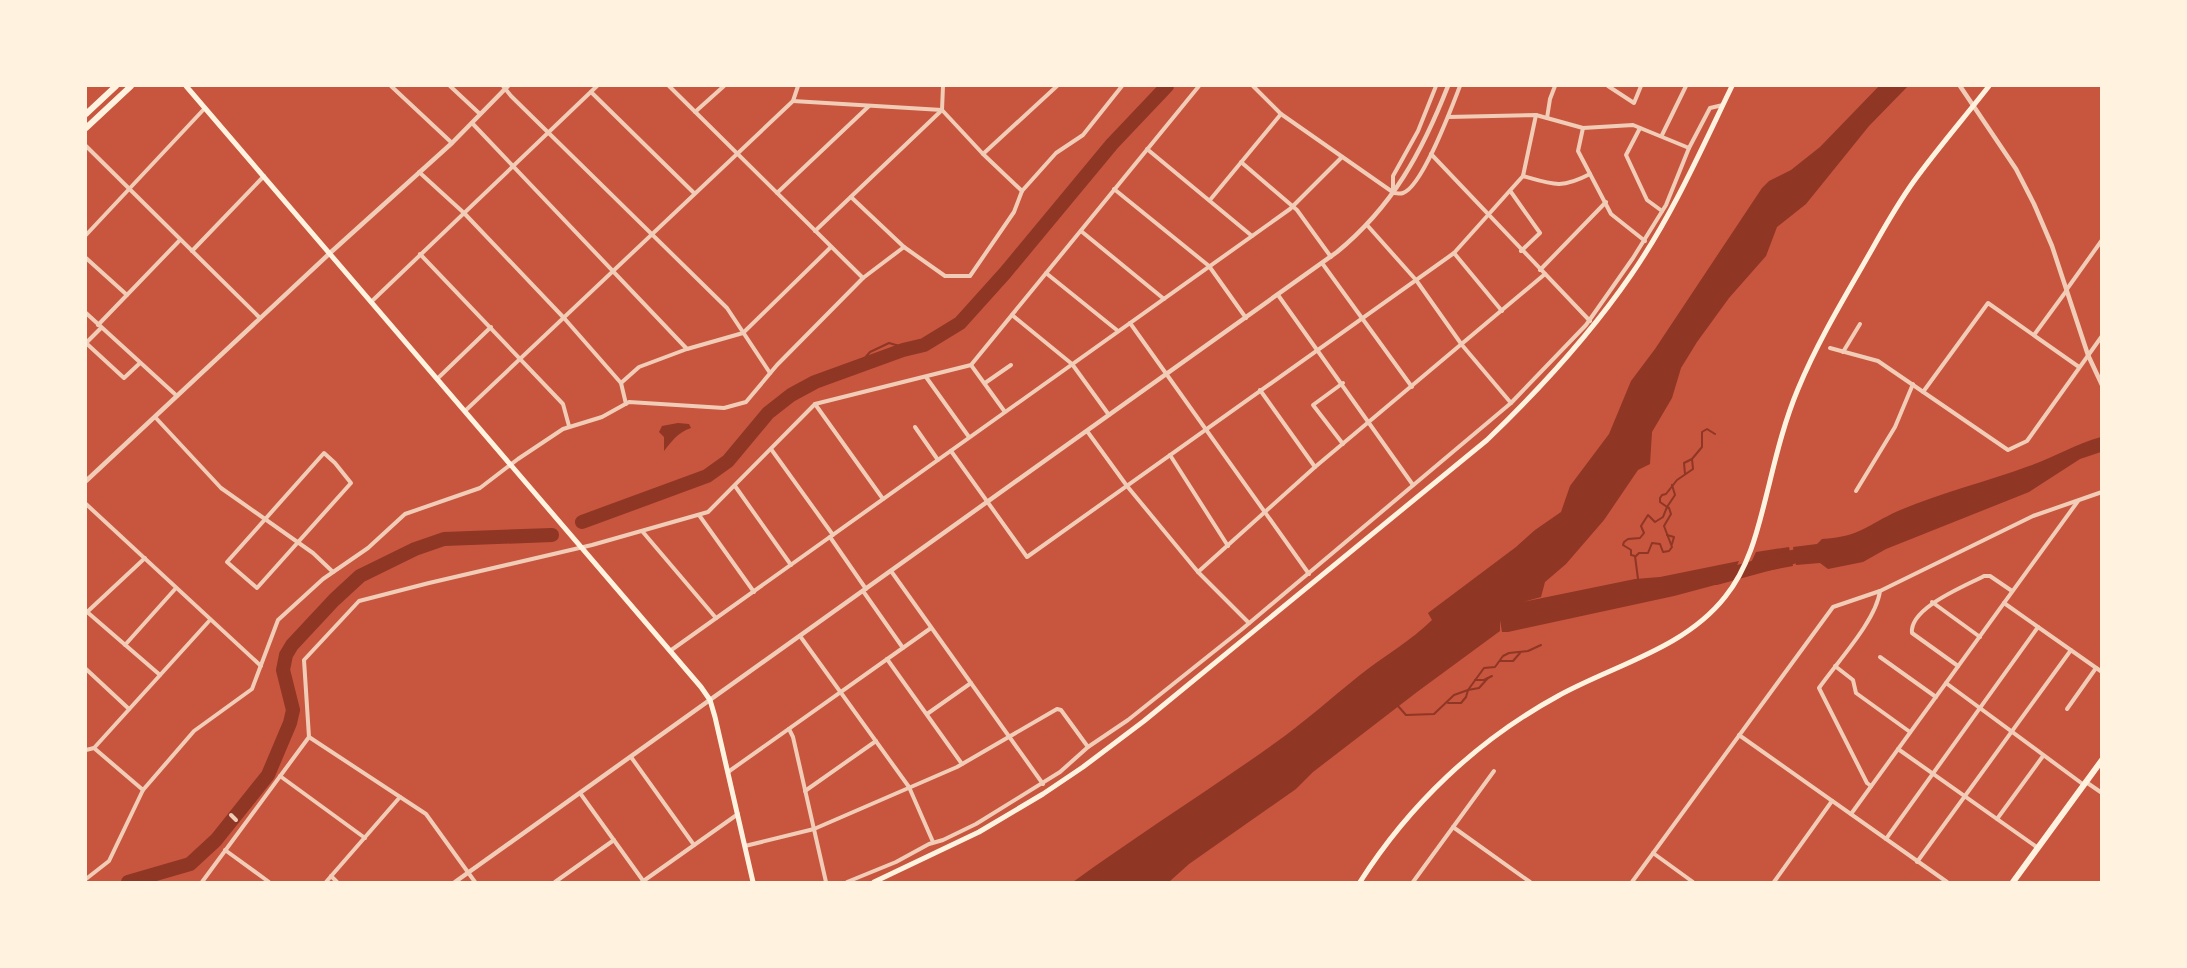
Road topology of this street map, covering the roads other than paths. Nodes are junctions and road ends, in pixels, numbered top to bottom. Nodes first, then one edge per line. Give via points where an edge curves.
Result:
1 (116, 86) edge
2 (131, 86) edge
3 (186, 86) edge
4 (391, 86) edge
5 (450, 86) edge
6 (506, 86) edge
7 (597, 86) edge
8 (669, 86) edge
9 (724, 86) edge
10 (798, 86) edge
11 (943, 86) edge
12 (1057, 86) edge
13 (1122, 86) edge
14 (1199, 86) edge
15 (1252, 86) edge
16 (1436, 86) edge
17 (1448, 86) edge
18 (1460, 86) edge
19 (1555, 86) edge
20 (1608, 86) edge
21 (1641, 86) edge
22 (1686, 86) edge
23 (1732, 86) edge
24 (1960, 86) edge
25 (1989, 86) edge
26 (591, 92) junction
27 (793, 101) junction
28 (1723, 105) junction
29 (1973, 105) junction
30 (870, 106) junction
31 (205, 107) junction
32 (942, 110) junction
33 (695, 112) junction
34 (86, 114) edge
35 (480, 114) junction
36 (1281, 114) junction
37 (1536, 115) junction
38 (1448, 117) junction
39 (1547, 118) junction
40 (472, 123) junction
41 (86, 128) edge
42 (1583, 128) junction
43 (1640, 128) junction
44 (550, 132) junction
45 (1662, 135) junction
46 (452, 143) junction
47 (86, 146) edge
48 (1689, 148) junction
49 (1147, 149) junction
50 (737, 153) junction
51 (984, 154) junction
52 (1431, 154) junction
53 (1342, 157) junction
54 (1241, 162) junction
55 (514, 167) junction
56 (419, 172) junction
57 (1590, 174) junction
58 (264, 176) junction
59 (1523, 176) junction
60 (129, 189) junction
61 (1114, 189) junction
62 (1022, 191) junction
63 (1511, 192) junction
64 (777, 193) junction
65 (1394, 193) junction
66 (694, 194) junction
67 (851, 197) junction
68 (1210, 200) junction
69 (1606, 202) junction
70 (1293, 206) junction
71 (1662, 211) junction
72 (464, 213) junction
73 (1487, 214) junction
74 (1366, 225) junction
75 (815, 231) junction
76 (1080, 231) junction
77 (652, 234) junction
78 (86, 235) edge
79 (1252, 236) junction
80 (180, 240) junction
81 (2102, 240) edge
82 (1645, 241) junction
83 (831, 247) junction
84 (904, 247) junction
85 (1521, 250) junction
86 (192, 251) junction
87 (330, 253) junction
88 (1454, 253) junction
89 (420, 254) junction
90 (1330, 257) junction
91 (86, 258) edge
92 (1322, 263) junction
93 (1209, 266) junction
94 (613, 270) junction
95 (1542, 272) junction
96 (1046, 273) junction
97 (863, 278) junction
98 (1416, 280) junction
99 (2067, 289) junction
100 (127, 295) junction
101 (1278, 295) junction
102 (1164, 299) junction
103 (371, 302) junction
104 (1502, 312) junction
105 (86, 313) edge
106 (1012, 315) junction
107 (260, 318) junction
108 (564, 318) junction
109 (1246, 318) junction
110 (1362, 318) junction
111 (1590, 321) junction
112 (1130, 323) junction
113 (1860, 324) dead end
114 (100, 326) junction
115 (491, 327) junction
116 (1118, 331) junction
117 (743, 333) junction
118 (2034, 335) junction
119 (2102, 336) edge
120 (86, 343) edge
121 (1462, 345) junction
122 (1830, 348) dead end
123 (687, 349) junction
124 (1318, 349) junction
125 (1843, 352) junction
126 (2088, 355) junction
127 (520, 359) junction
128 (140, 363) junction
129 (1072, 364) junction
130 (971, 365) junction
131 (1011, 365) dead end
132 (2079, 367) junction
133 (770, 373) junction
134 (1167, 374) junction
135 (926, 377) junction
136 (437, 379) junction
137 (621, 383) junction
138 (985, 383) junction
139 (1342, 383) junction
140 (1912, 384) junction
141 (2102, 385) edge
142 (1412, 387) junction
143 (1260, 390) junction
144 (1923, 392) junction
145 (177, 396) junction
146 (1511, 403) junction
147 (626, 404) junction
148 (815, 404) junction
149 (465, 411) junction
150 (1005, 412) junction
151 (1109, 415) junction
152 (155, 417) junction
153 (1369, 422) junction
154 (568, 426) junction
155 (915, 427) dead end
156 (1206, 429) junction
157 (1087, 431) junction
158 (969, 437) junction
159 (1343, 444) junction
160 (771, 449) junction
161 (951, 451) junction
162 (1169, 455) junction
163 (938, 460) junction
164 (511, 465) junction
165 (1315, 467) junction
166 (86, 480) edge
167 (1413, 485) junction
168 (735, 486) junction
169 (1127, 486) junction
170 (1856, 491) dead end
171 (2102, 492) edge
172 (883, 499) junction
173 (2078, 501) junction
174 (988, 502) junction
175 (86, 504) edge
176 (1264, 511) junction
177 (699, 515) junction
178 (265, 519) junction
179 (642, 531) junction
180 (831, 536) junction
181 (299, 542) junction
182 (1228, 546) junction
183 (582, 548) junction
184 (145, 558) junction
185 (791, 565) junction
186 (891, 571) junction
187 (333, 572) junction
188 (1198, 572) junction
189 (1309, 574) junction
190 (177, 588) junction
191 (864, 590) junction
192 (1880, 591) junction
193 (2012, 591) junction
194 (754, 592) junction
195 (1932, 602) junction
196 (2004, 603) junction
197 (86, 612) edge
198 (716, 618) junction
199 (210, 620) junction
200 (1249, 623) junction
201 (2038, 627) junction
202 (931, 628) junction
203 (800, 636) junction
204 (1980, 637) junction
205 (125, 645) junction
206 (903, 648) junction
207 (2071, 650) junction
208 (670, 651) junction
209 (1880, 657) dead end
210 (887, 659) junction
211 (261, 666) junction
212 (1835, 666) junction
213 (1958, 666) junction
214 (2096, 668) junction
215 (86, 669) edge
216 (2102, 672) edge
217 (160, 675) junction
218 (971, 683) junction
219 (1946, 683) junction
220 (841, 692) junction
221 (1935, 697) junction
222 (710, 700) junction
223 (2067, 708) dead end
224 (129, 709) junction
225 (1980, 709) junction
226 (927, 714) junction
227 (789, 729) junction
228 (2012, 731) junction
229 (1910, 732) junction
230 (1739, 735) junction
231 (309, 737) junction
232 (1009, 737) junction
233 (876, 741) junction
234 (1088, 747) junction
235 (94, 748) junction
236 (1898, 749) junction
237 (86, 750) edge
238 (2043, 756) junction
239 (631, 757) junction
240 (2102, 760) edge
241 (962, 764) junction
242 (1494, 771) dead end
243 (728, 772) junction
244 (1933, 774) junction
245 (280, 776) junction
246 (2085, 783) junction
247 (1043, 784) junction
248 (1871, 786) junction
249 (909, 788) junction
250 (143, 790) junction
251 (805, 790) junction
252 (580, 793) junction
253 (2102, 793) edge
254 (1965, 796) junction
255 (400, 797) junction
256 (1832, 801) junction
257 (738, 814) junction
258 (1851, 814) junction
259 (231, 815) dead end
260 (1997, 819) junction
261 (236, 820) dead end
262 (1453, 827) junction
263 (814, 829) junction
264 (364, 838) junction
265 (1886, 838) junction
266 (614, 840) junction
267 (933, 842) junction
268 (694, 845) junction
269 (745, 846) junction
270 (2038, 848) junction
271 (225, 850) junction
272 (1653, 853) junction
273 (1917, 862) junction
274 (468, 873) junction
275 (331, 876) junction
276 (86, 879) edge
277 (2014, 880) edge
278 (202, 882) edge
279 (269, 882) edge
280 (326, 882) edge
281 (337, 882) edge
282 (455, 882) edge
283 (475, 882) edge
284 (555, 882) edge
285 (643, 882) edge
286 (753, 882) edge
287 (826, 882) edge
288 (847, 882) edge
289 (874, 882) edge
290 (1360, 882) edge
291 (1416, 882) edge
292 (1530, 882) edge
293 (1632, 882) edge
294 (1693, 882) edge
295 (1774, 882) edge
296 (1947, 882) edge
297 (2022, 882) edge

1 - 34 highway
2 - 41 highway
3 - 31 main road
4 - 46 street
5 - 35 street
6 - 35 street
6 - 44 street via 511,96
7 - 26 street
8 - 33 street
9 - 33 street
10 - 27 street
11 - 32 street
12 - 51 street
13 - 62 street via 1083,135 1056,153
14 - 49 street
15 - 36 street
16 - 65 street via 1415,137 1393,176
17 - 65 street via 1423,145
18 - 38 street
19 - 39 street
20 - 21 street via 1634,103
22 - 45 street
23 - 28 main road
24 - 29 street
25 - 29 main road
26 - 44 street
26 - 66 street
27 - 30 street
27 - 50 street
28 - 48 street via 1710,108
28 - 289 main road via 1673,205 1631,274 1589,332 1529,400 1487,440 1083,767 986,828
29 - 99 street via 2026,187
29 - 290 main road via 1901,200 1824,334 1790,410 1752,546 1731,589 1703,621 1665,645 1556,696 1478,749 1437,784 1404,821
30 - 32 street
30 - 64 street
31 - 58 main road
31 - 60 street
32 - 51 street
32 - 67 street
33 - 50 street
35 - 40 street
36 - 53 street
36 - 54 street
37 - 38 street
37 - 39 street
37 - 59 street
38 - 52 street
39 - 42 street
40 - 46 street
40 - 55 street
42 - 43 street
42 - 57 street via 1578,151
43 - 45 street
43 - 71 street via 1626,155 1647,200
44 - 55 street
44 - 77 street
45 - 48 street
46 - 56 street
47 - 60 street
48 - 71 street
49 - 61 street
49 - 68 street
50 - 64 street
50 - 66 street
51 - 62 street
52 - 65 street via 1411,187
52 - 73 street
53 - 65 street
53 - 70 street
54 - 68 street
54 - 70 street
55 - 72 street
55 - 94 street
56 - 72 street
56 - 87 street
57 - 59 street via 1561,186
57 - 69 street
58 - 86 street
58 - 87 main road
59 - 63 street
60 - 78 street
60 - 80 street
61 - 76 street
61 - 93 street
62 - 84 street via 1014,212 970,276 945,276
63 - 73 street
63 - 85 street via 1540,233
64 - 75 street
65 - 74 street
66 - 77 street
67 - 75 street
67 - 84 street
68 - 79 street
69 - 82 street via 1611,214
69 - 95 street
70 - 79 street
70 - 90 street
71 - 82 street
72 - 89 street
72 - 108 street
73 - 85 street
73 - 88 street
74 - 90 street
74 - 98 street
75 - 83 street
76 - 96 street
76 - 102 street
77 - 94 street
77 - 117 street via 727,308
79 - 93 street
80 - 86 street
80 - 100 street
81 - 99 street
82 - 111 street
83 - 97 street
83 - 117 street
84 - 97 street
85 - 95 street
86 - 107 street
87 - 103 main road
87 - 107 street
88 - 98 street
88 - 104 street
89 - 103 street
89 - 115 street
90 - 92 street
91 - 100 street
92 - 101 street
92 - 110 street
93 - 102 street
93 - 109 street
94 - 108 street
94 - 123 street
95 - 104 street
95 - 111 street
96 - 106 street
96 - 116 street
97 - 133 street
98 - 110 street
98 - 121 street
99 - 118 street
99 - 126 street
100 - 114 street
101 - 109 street
101 - 124 street
102 - 112 street
103 - 136 main road
104 - 121 street
105 - 114 street
106 - 129 street
106 - 130 street
107 - 145 street
108 - 127 street
108 - 137 street
109 - 134 street
110 - 124 street
110 - 142 street
111 - 146 street
112 - 116 street
112 - 134 street
113 - 125 street
114 - 120 street
114 - 128 street
115 - 127 street
115 - 136 street
116 - 129 street
117 - 123 street
117 - 133 street
118 - 132 street
118 - 144 street via 1988,303
119 - 126 street
120 - 128 street via 124,378
121 - 142 street
121 - 146 street
122 - 125 street
123 - 137 street via 639,367
124 - 139 street
124 - 143 street
125 - 140 street via 1878,361
126 - 132 street
126 - 141 street
127 - 149 street
127 - 154 street via 563,404
128 - 145 street
129 - 150 street
129 - 151 street
130 - 135 street
130 - 138 street
131 - 138 street
132 - 144 street via 2027,441 2007,450
133 - 147 street via 746,402 724,408
134 - 151 street
134 - 156 street
135 - 148 street
135 - 158 street
136 - 149 main road
137 - 147 street
138 - 150 street
139 - 153 street
139 - 159 street via 1313,405
140 - 144 street
140 - 170 street via 1895,427
142 - 153 street
143 - 156 street
143 - 165 street
145 - 152 street
146 - 167 street
147 - 154 street via 603,417
148 - 160 street
148 - 172 street
149 - 164 main road
150 - 158 street
151 - 157 street
152 - 166 street
152 - 178 street via 221,488
153 - 159 street
153 - 167 street
154 - 164 street
155 - 163 street
156 - 162 street
156 - 176 street
157 - 169 street
157 - 174 street
158 - 161 street
159 - 165 street
160 - 168 street
160 - 180 street
161 - 163 street
161 - 174 street
162 - 169 street
162 - 182 street
163 - 172 street
164 - 183 main road
164 - 187 street via 480,488 405,514 368,548
165 - 176 street
167 - 189 street
168 - 177 street via 711,511
168 - 185 street
169 - 174 street via 1027,557
169 - 188 street
171 - 173 street
172 - 180 street
173 - 192 street via 2004,529
173 - 193 street
174 - 186 street
175 - 184 street
176 - 182 street
176 - 189 street
177 - 179 street
177 - 194 street
178 - 181 street
178 - 181 street via 226,562 257,588
178 - 181 street via 324,453 351,483
179 - 183 street
179 - 198 street
180 - 185 street
180 - 191 street
181 - 187 street
182 - 188 street
183 - 208 main road
183 - 231 street via 359,602 304,660
184 - 190 street
184 - 197 street
185 - 194 street
186 - 191 street
186 - 202 street
187 - 211 street via 278,620
188 - 200 street
189 - 200 street
190 - 199 street
190 - 205 street
191 - 203 street
191 - 206 street
192 - 212 street via 1871,616
192 - 230 street via 1833,607
193 - 195 street via 1987,575
193 - 196 street
194 - 198 street
195 - 204 street
195 - 213 street via 1911,630
196 - 201 street
196 - 204 street
197 - 205 street
198 - 208 street
199 - 211 street
199 - 217 street
200 - 234 street via 1128,720
201 - 207 street
201 - 225 street
202 - 206 street
202 - 218 street
203 - 220 street
203 - 222 street
204 - 213 street
205 - 217 street
206 - 210 street
207 - 214 street
207 - 228 street
208 - 222 main road
209 - 221 street
210 - 220 street
210 - 226 street
211 - 250 street via 252,689 194,731
212 - 229 street via 1853,680 1856,693
212 - 248 street via 1819,688
213 - 219 street
214 - 216 street
214 - 223 street
215 - 224 street
217 - 224 street
218 - 226 street
218 - 232 street
219 - 221 street
219 - 225 street
220 - 227 street
220 - 233 street
221 - 229 street
222 - 239 street
222 - 243 main road
224 - 235 street
225 - 228 street
225 - 244 street
226 - 241 street
227 - 243 street
227 - 251 street
228 - 238 street
228 - 254 street
229 - 236 street
230 - 256 street
230 - 272 street
231 - 245 street
231 - 255 street
232 - 234 street via 1059,708
232 - 241 street
232 - 247 street
233 - 249 street
233 - 251 street
234 - 247 street
235 - 237 street
235 - 250 street
236 - 244 street
236 - 248 street
238 - 246 street
238 - 260 street
239 - 252 street
239 - 268 street
240 - 246 highway
241 - 249 street
242 - 262 street
243 - 257 main road
244 - 254 street
244 - 265 street
245 - 264 street
245 - 271 street
246 - 253 street
246 - 270 highway
247 - 267 street via 976,824
248 - 258 street
249 - 263 street
249 - 267 street
250 - 276 street via 109,861
251 - 263 street
252 - 266 street
252 - 274 street
254 - 260 street
254 - 273 street
255 - 264 street
255 - 274 street via 426,814
256 - 258 street
256 - 295 street
257 - 268 street
257 - 269 main road
258 - 265 street
259 - 261 street
260 - 270 street
262 - 291 street
262 - 292 street
263 - 269 street
263 - 287 street
264 - 275 street
265 - 273 street
266 - 284 street
266 - 285 street
267 - 288 street
268 - 285 street
269 - 286 main road
270 - 277 highway
271 - 278 street
271 - 279 street
272 - 293 street
272 - 294 street
273 - 296 street
274 - 282 street
274 - 283 street
275 - 280 street
275 - 281 street
277 - 297 street

